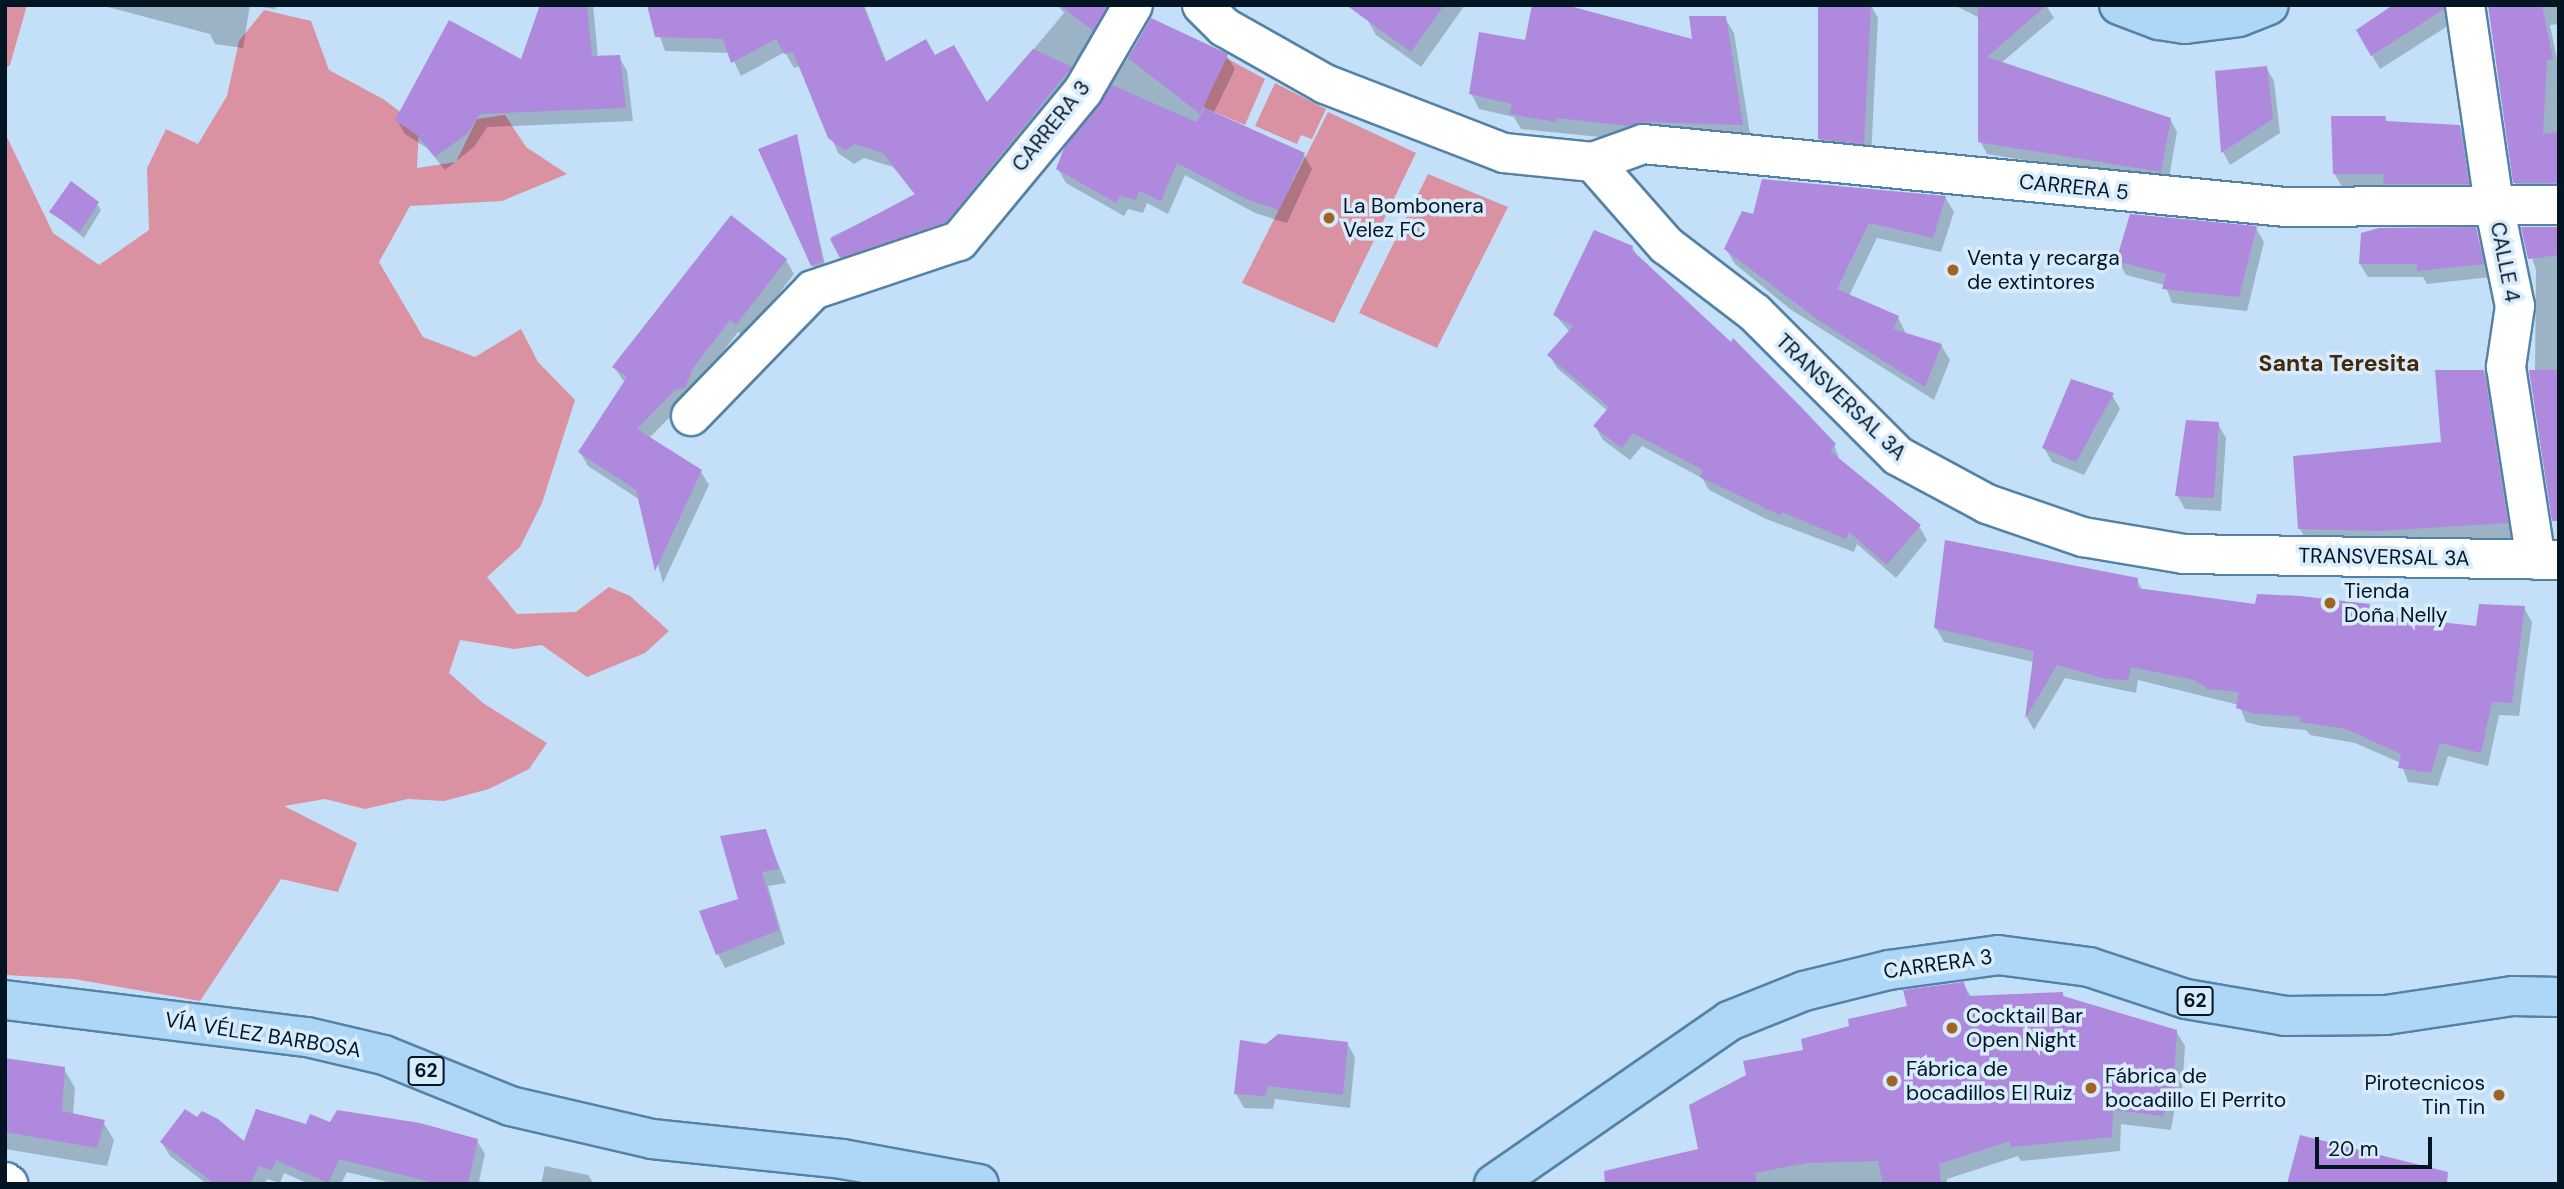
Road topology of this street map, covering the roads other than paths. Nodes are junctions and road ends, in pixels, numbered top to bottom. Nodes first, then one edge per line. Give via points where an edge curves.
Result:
1 (1133, 5) edge
2 (2119, 5) edge
3 (2269, 5) edge
4 (2465, 5) edge
5 (1204, 6) edge
6 (1593, 162) junction
7 (2494, 205) junction
8 (2559, 205) edge
9 (691, 416) dead end
10 (2547, 560) edge
11 (2559, 997) edge
12 (5, 1000) edge
13 (979, 1184) edge
14 (1494, 1184) edge

1 - 9 street, CARRERA 3 via 1083,90 959,241 813,290
2 - 3 main road via 2158,20 2185,24 2239,18
4 - 7 street, CALLE 4
5 - 6 street via 1224,27 1325,84 1504,153
6 - 7 street, CARRERA 5 via 1643,144 2285,208
6 - 10 street, TRANSVERSAL 3A via 1666,245 1755,313 1898,456 1987,504 2083,537 2183,554
7 - 8 street, CARRERA 5
7 - 10 street, CALLE 4 via 2515,306 2506,367
11 - 14 main road, CARRERA 3 / 62 via 2513,996 2386,1015 2285,1016 2186,999 2089,967 1998,955 1889,970 1804,991 1729,1021
12 - 13 main road, VÍA VÉLEZ BARBOSA / 62 via 307,1037 384,1055 510,1106 652,1139 842,1159

